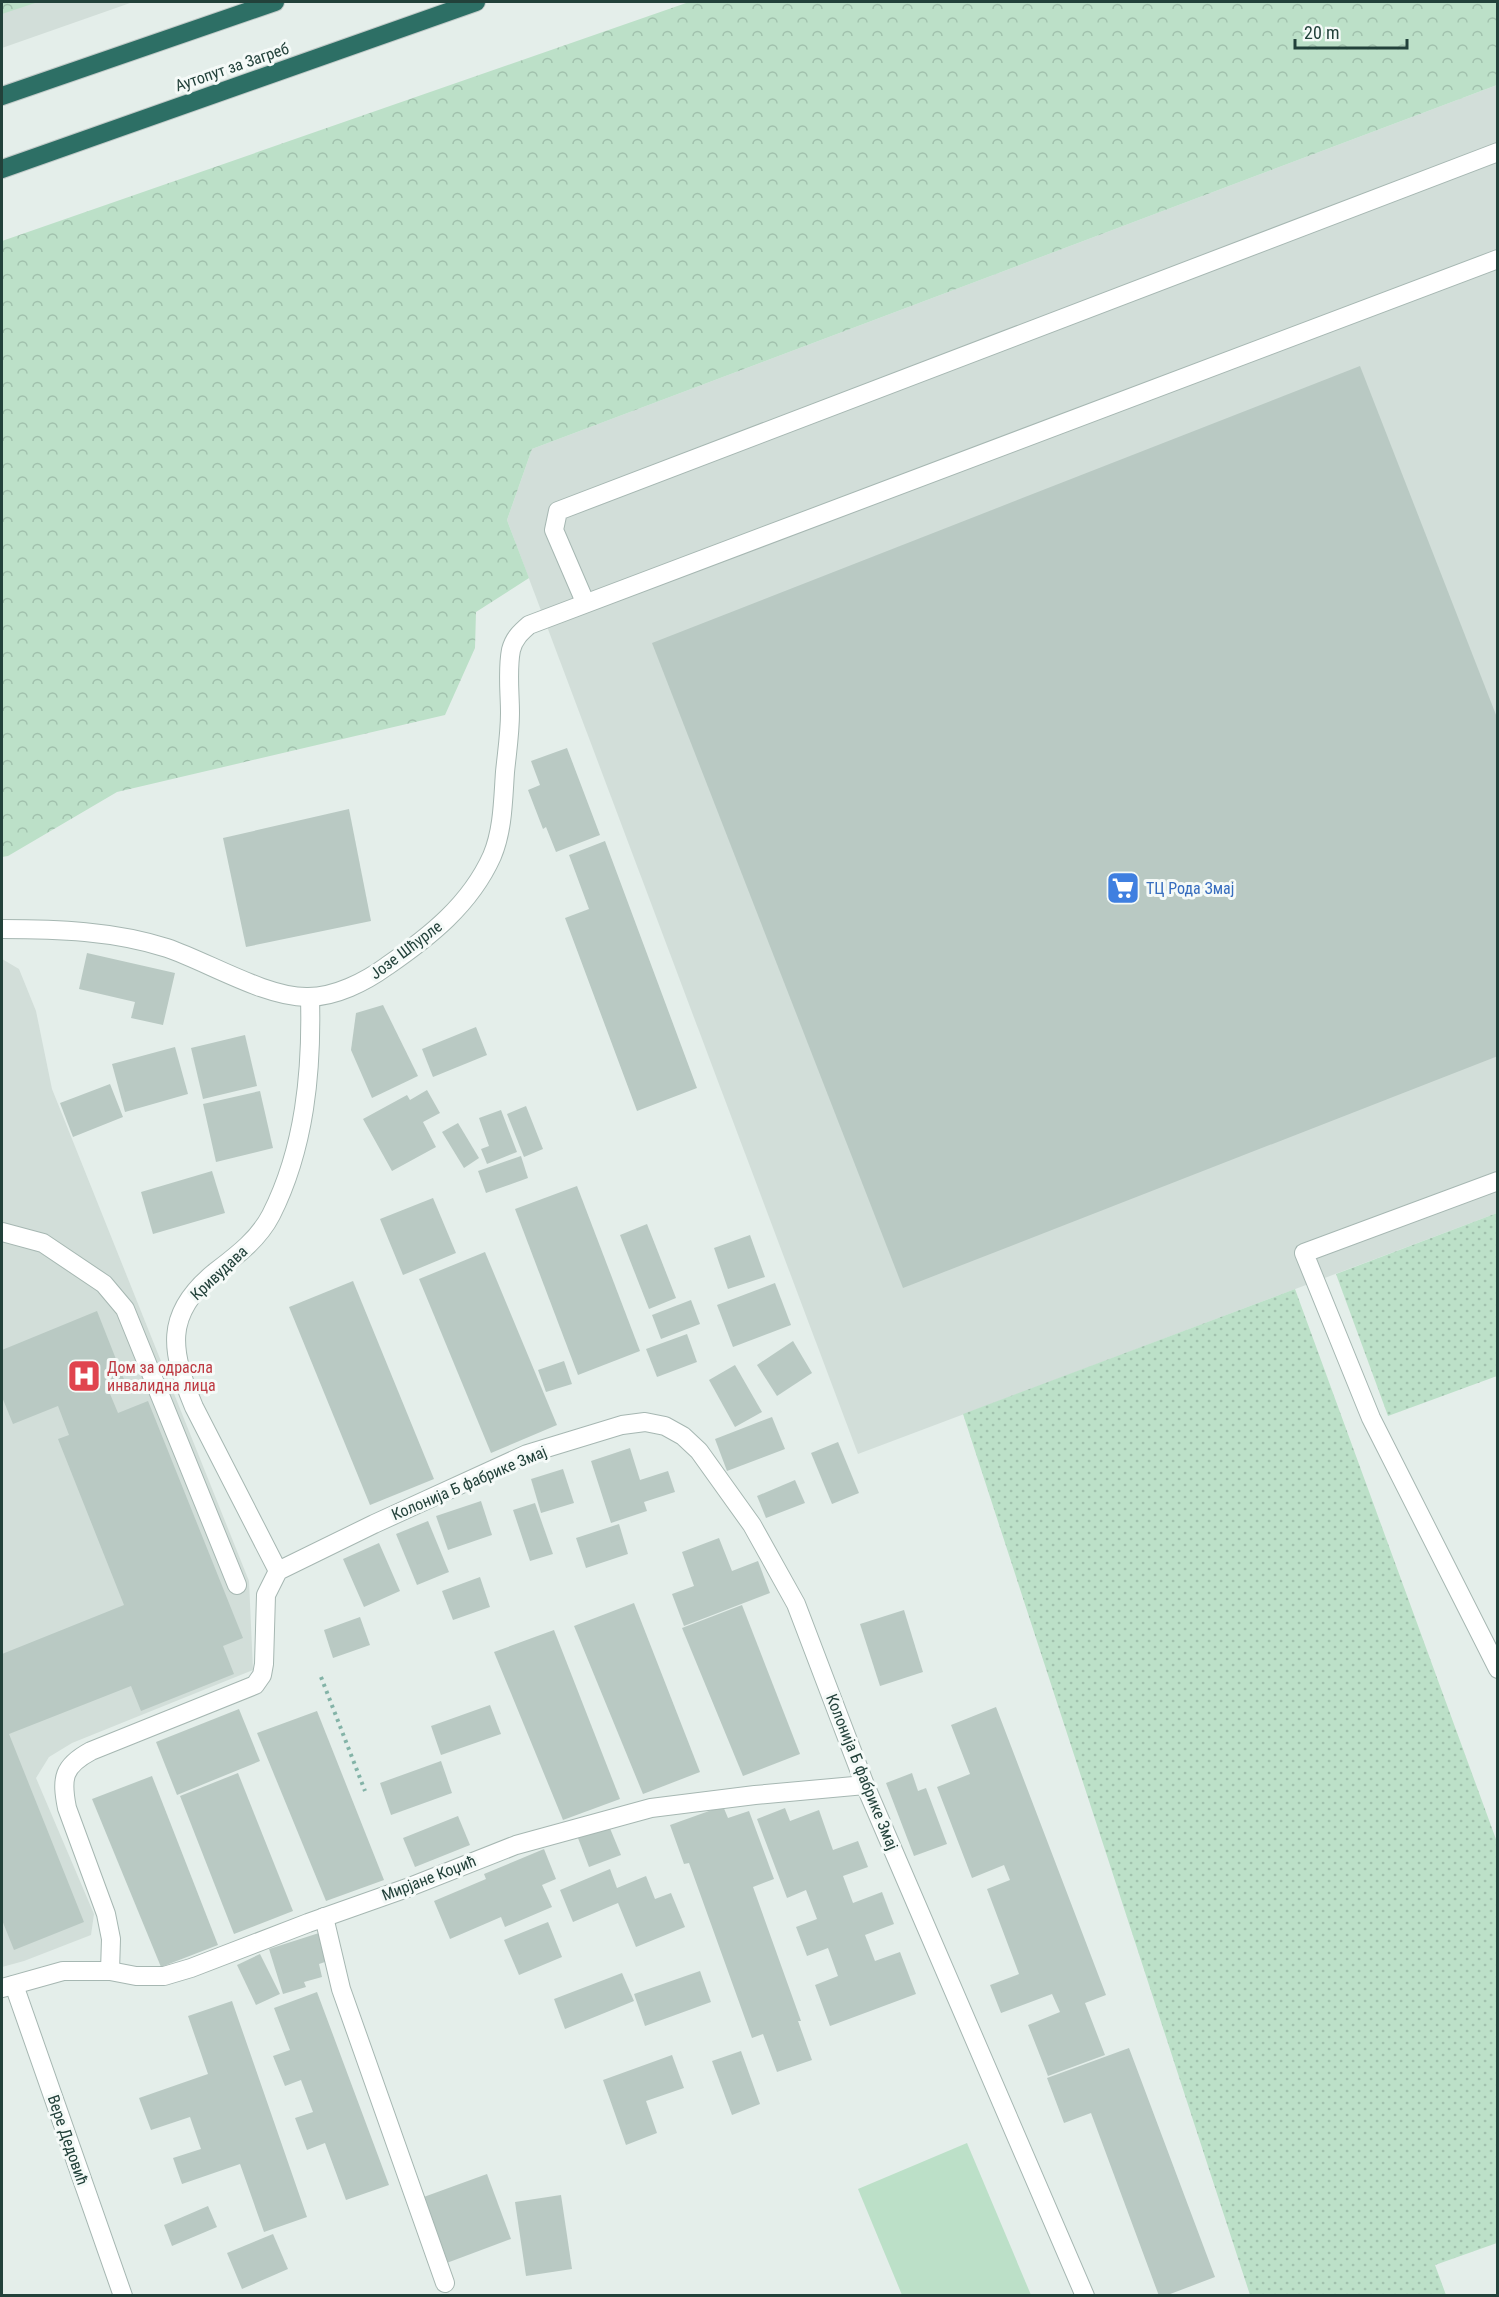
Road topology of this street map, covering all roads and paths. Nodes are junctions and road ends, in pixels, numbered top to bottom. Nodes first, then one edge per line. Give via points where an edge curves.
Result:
1 (275, 2) edge
2 (476, 2) edge
3 (2, 96) edge
4 (1497, 152) edge
5 (2, 169) edge
6 (1497, 259) edge
7 (585, 602) junction
8 (2, 929) edge
9 (310, 998) junction
10 (1497, 1181) edge
11 (2, 1232) edge
12 (278, 1571) junction
13 (237, 1585) dead end
14 (1497, 1669) edge
15 (321, 1677) dead end
16 (865, 1785) junction
17 (365, 1791) dead end
18 (324, 1917) junction
19 (110, 1971) junction
20 (8, 1986) edge
21 (445, 2283) dead end
22 (123, 2295) edge
23 (1085, 2295) edge

1 - 3 highway
2 - 5 highway, Аутопут за Загреб
4 - 7 street via 558,511 554,530
6 - 7 street, Јозе Шћурле
7 - 9 street, Јозе Шћурле via 529,625 517,636 512,649 501,822 493,854 480,879 449,917 386,967 348,987
8 - 9 street, Јозе Шћурле via 37,928 133,940 167,948 280,993
9 - 12 street, Кривудава via 310,1057 303,1119 279,1196 257,1236 206,1281 186,1305 177,1323 175,1348 194,1407
10 - 14 street via 1304,1253 1371,1418
11 - 13 street via 43,1243 104,1284 125,1309
12 - 16 street, Колонија Б фабрике Змај via 527,1454 622,1425 645,1422 665,1426 699,1451 772,1559 796,1604
12 - 19 street via 266,1594 264,1664 255,1685 90,1751 75,1759 65,1772 66,1808 109,1926
15 - 17 path
16 - 18 street, Мирјане Коџић via 651,1808 516,1845
16 - 23 street, Колонија Б фабрике Змај
18 - 19 street, Мирјане Коџић via 164,1976
18 - 21 street via 341,1989
19 - 20 street, Мирјане Коџић via 63,1971
20 - 22 street, Вере Дедовић

